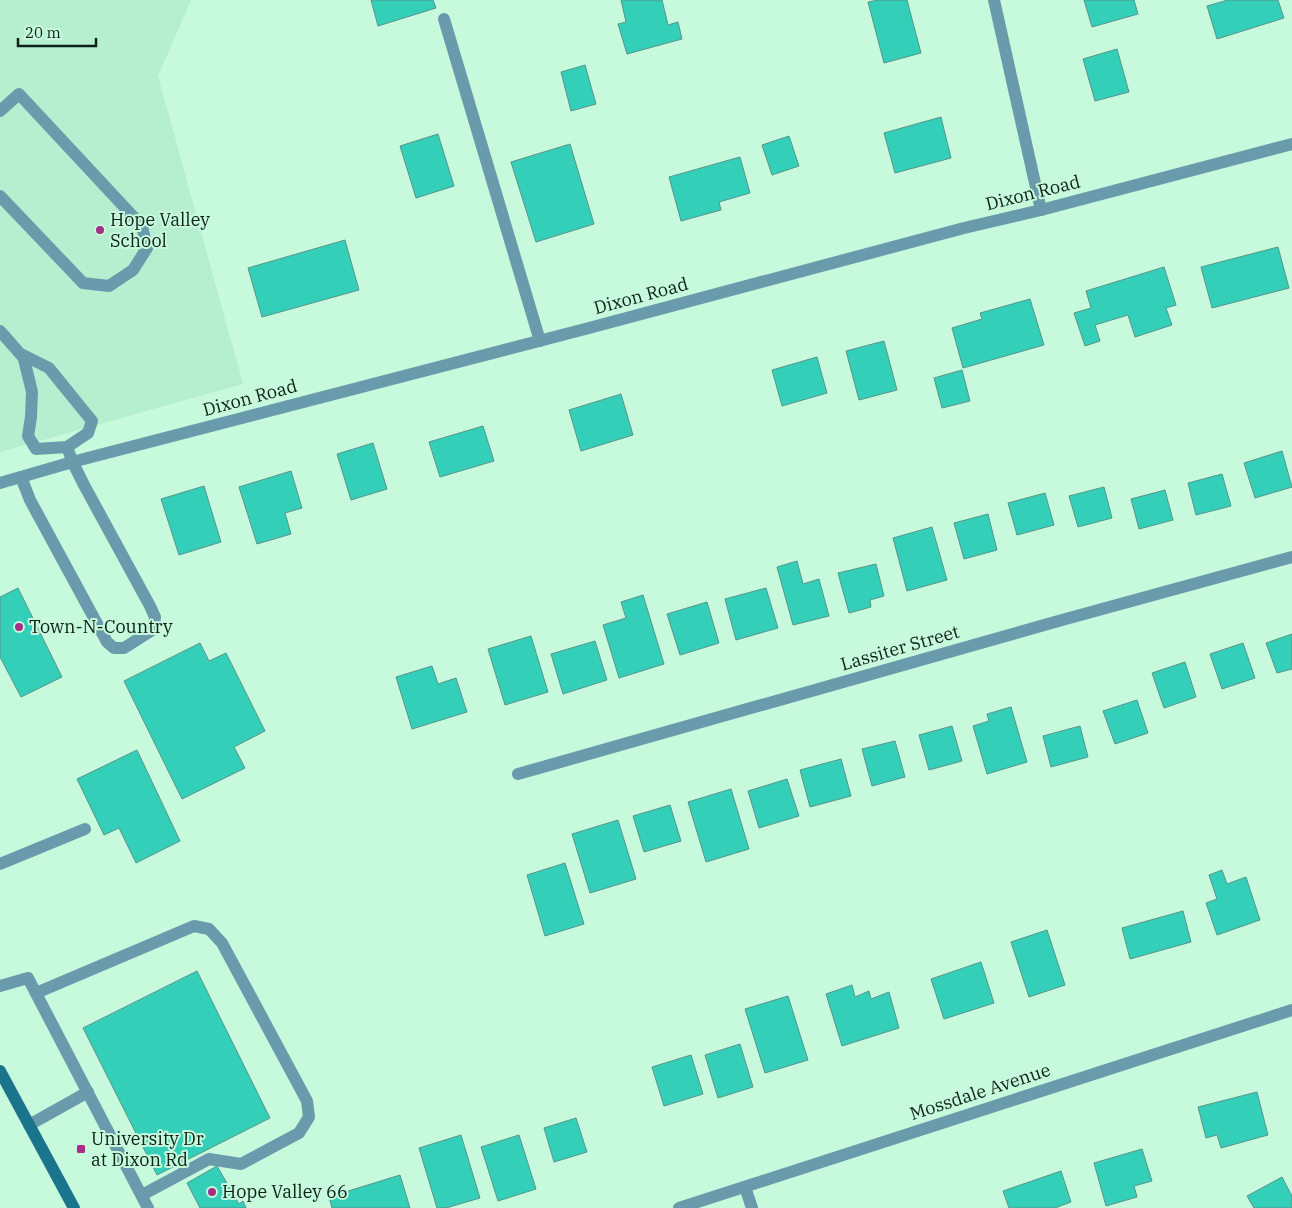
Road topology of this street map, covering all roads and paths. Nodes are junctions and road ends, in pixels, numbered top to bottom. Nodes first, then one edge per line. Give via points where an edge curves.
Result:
1 (994, 0) edge
2 (444, 19) dead end
3 (0, 111) edge
4 (1292, 144) edge
5 (0, 196) edge
6 (1041, 210) junction
7 (0, 331) edge
8 (540, 341) junction
9 (23, 357) junction
10 (67, 447) junction
11 (73, 462) junction
12 (21, 477) junction
13 (0, 483) edge
14 (1292, 557) edge
15 (518, 774) dead end
16 (84, 829) dead end
17 (0, 864) edge
18 (0, 986) edge
19 (36, 993) junction
20 (1292, 1010) edge
21 (0, 1071) edge
22 (88, 1092) junction
23 (29, 1125) junction
24 (745, 1187) junction
25 (142, 1195) junction
26 (74, 1208) edge
27 (148, 1208) edge
28 (679, 1208) edge
29 (752, 1208) edge

1 - 6 street
2 - 8 street
3 - 5 street via 19,94 142,226 147,248 133,270 109,286 83,283
4 - 6 street, Dixon Road
6 - 8 street, Dixon Road
7 - 9 street
8 - 11 street, Dixon Road
9 - 10 street via 32,392 28,436 36,449
9 - 10 street via 49,368 92,421 88,433
10 - 11 street
11 - 12 street, Dixon Road
11 - 12 street via 155,617 154,629 124,648 114,648 107,642 30,500
12 - 13 street, Dixon Road
14 - 15 street, Lassiter Street
16 - 17 street
18 - 19 street via 28,978
19 - 22 street
19 - 25 street via 194,926 208,929 222,942 307,1101 309,1117 299,1133 241,1164 209,1160
20 - 24 street, Mossdale Avenue
21 - 23 main road
22 - 23 street
22 - 25 street
23 - 26 main road
24 - 28 street, Mossdale Avenue
24 - 29 street
25 - 27 street

